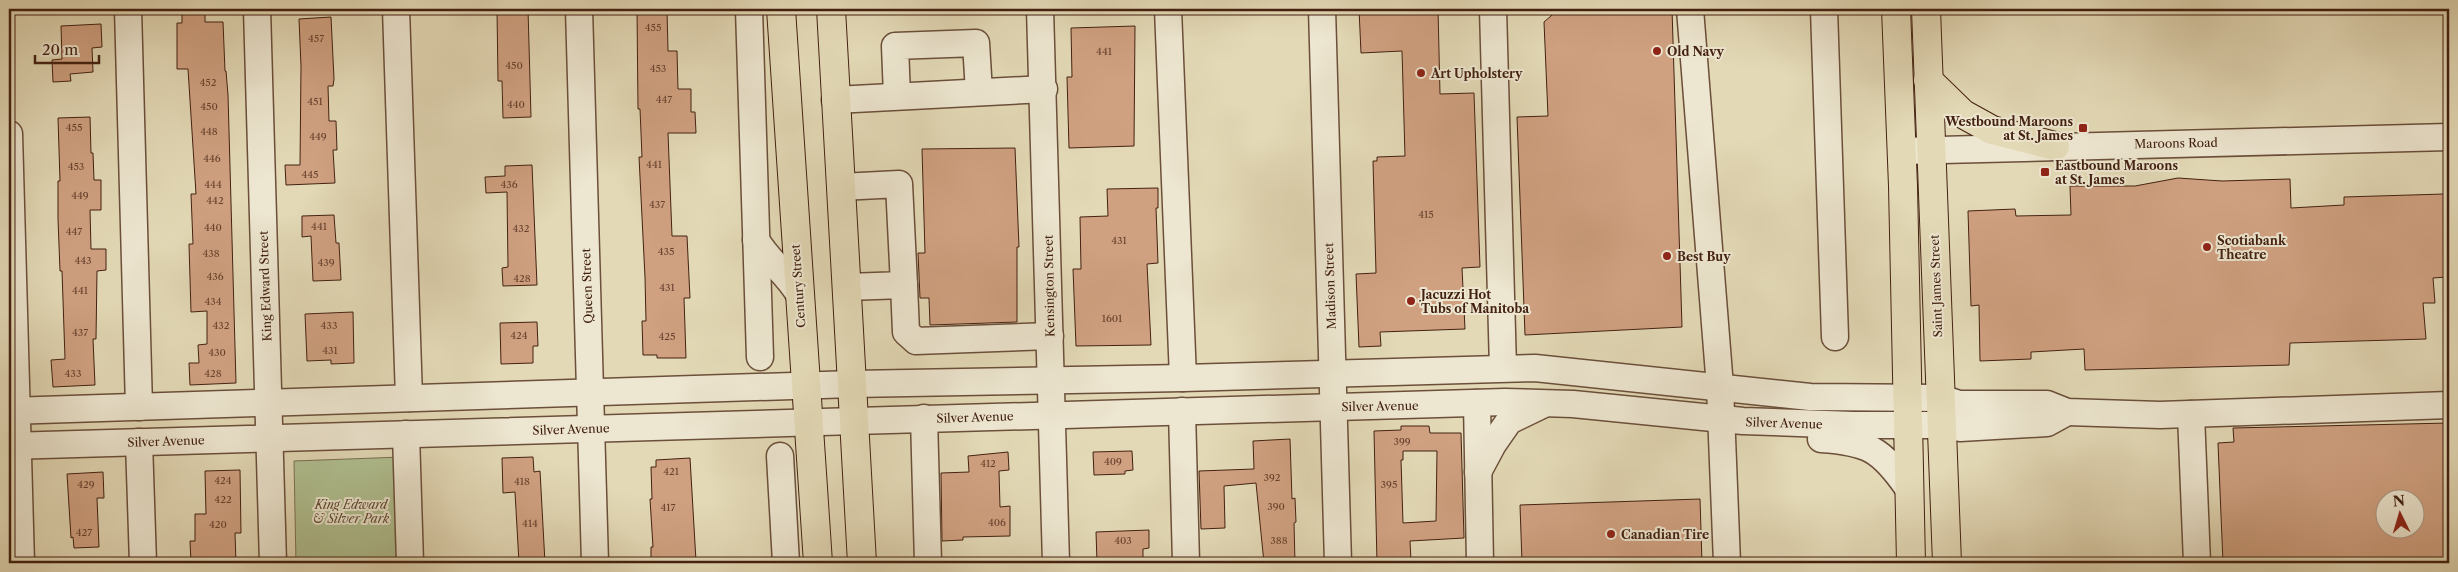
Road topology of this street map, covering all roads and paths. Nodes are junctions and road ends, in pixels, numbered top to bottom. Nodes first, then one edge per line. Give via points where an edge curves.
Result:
1 (128, 9) edge
2 (257, 9) edge
3 (396, 9) edge
4 (579, 9) edge
5 (749, 9) edge
6 (782, 9) edge
7 (832, 9) edge
8 (1040, 9) edge
9 (1168, 9) edge
10 (1322, 9) edge
11 (1493, 9) edge
12 (1690, 9) edge
13 (1824, 9) edge
14 (1896, 9) edge
15 (1926, 9) edge
16 (1928, 80) junction
17 (1044, 89) junction
18 (979, 92) junction
19 (897, 96) junction
20 (835, 100) junction
21 (9, 134) edge
22 (2449, 137) edge
23 (2055, 146) junction
24 (1931, 150) junction
25 (1902, 151) junction
26 (841, 187) junction
27 (10, 196) edge
28 (756, 240) junction
29 (904, 285) junction
30 (847, 287) junction
31 (799, 294) junction
32 (1050, 336) junction
33 (1835, 337) dead end
34 (954, 341) junction
35 (760, 357) dead end
36 (1503, 368) junction
37 (1332, 373) junction
38 (1183, 378) junction
39 (1051, 381) junction
40 (954, 383) junction
41 (853, 384) junction
42 (805, 386) junction
43 (1720, 386) junction
44 (590, 392) junction
45 (409, 398) junction
46 (268, 403) junction
47 (1477, 403) junction
48 (1547, 403) junction
49 (2449, 405) edge
50 (1334, 407) junction
51 (139, 408) junction
52 (1182, 410) junction
53 (13, 411) edge
54 (1907, 411) junction
55 (1941, 411) junction
56 (2191, 414) junction
57 (1052, 415) junction
58 (924, 418) junction
59 (855, 420) junction
60 (1732, 420) junction
61 (807, 422) junction
62 (591, 428) junction
63 (406, 434) junction
64 (270, 438) junction
65 (139, 442) junction
66 (13, 446) edge
67 (780, 456) dead end
68 (1477, 475) junction
69 (1908, 488) junction
70 (814, 513) junction
71 (370, 561) dead end
72 (21, 563) edge
73 (143, 563) edge
74 (273, 563) edge
75 (331, 563) edge
76 (410, 563) edge
77 (595, 563) edge
78 (787, 563) edge
79 (818, 563) edge
80 (862, 563) edge
81 (928, 563) edge
82 (1056, 563) edge
83 (1186, 563) edge
84 (1338, 563) edge
85 (1480, 563) edge
86 (1727, 563) edge
87 (1911, 563) edge
88 (1947, 563) edge
89 (2198, 563) edge

1 - 51 street
2 - 46 street, King Edward Street
3 - 45 street
4 - 44 street, Queen Street
5 - 28 street
6 - 31 main road, Century Street
7 - 20 main road
8 - 17 street, Kensington Street
9 - 38 street
10 - 37 street, Madison Street
11 - 36 street
12 - 43 street
13 - 33 street
14 - 25 main road
15 - 16 main road, Saint James Street
16 - 23 main road via 1962,114 1992,130
16 - 24 main road, Saint James Street
17 - 18 street
17 - 32 street, Kensington Street
18 - 19 street
18 - 19 street via 976,43 895,46
19 - 20 street
20 - 26 main road
21 - 27 street
22 - 23 street, Maroons Road
23 - 24 street, Maroons Road
24 - 25 street, Maroons Road
24 - 55 main road, Saint James Street
25 - 54 main road
26 - 29 street via 899,184
26 - 30 main road
27 - 53 street
28 - 31 street
28 - 35 street
29 - 30 street
29 - 34 street via 906,332 916,341
30 - 41 main road
31 - 42 main road, Century Street
32 - 34 street
32 - 39 street, Kensington Street
34 - 40 street
36 - 37 street, Silver Avenue
36 - 43 street, Silver Avenue via 1545,368
37 - 38 street, Silver Avenue
37 - 50 street, Madison Street
38 - 39 street, Silver Avenue
39 - 40 street, Silver Avenue
39 - 57 street, Kensington Street
40 - 41 street, Silver Avenue
41 - 42 street, Silver Avenue
41 - 59 main road
42 - 44 street, Silver Avenue
42 - 61 main road, Century Street
43 - 54 street, Silver Avenue
43 - 60 street
44 - 45 street, Silver Avenue
44 - 62 street, Queen Street
45 - 46 street, Silver Avenue
46 - 51 street, Silver Avenue
46 - 64 street, King Edward Street
47 - 48 street, Silver Avenue
47 - 50 street, Silver Avenue
47 - 68 street
48 - 60 street, Silver Avenue
48 - 68 street via 1509,421
49 - 56 street
50 - 52 street, Silver Avenue
50 - 84 street, Madison Street
51 - 53 street, Silver Avenue
52 - 57 street, Silver Avenue
52 - 83 street
53 - 66 street
54 - 55 street, Silver Avenue
54 - 60 street, Silver Avenue via 1853,425
54 - 69 main road
55 - 56 street, Silver Avenue via 1960,428 2047,423 2067,412
55 - 88 main road, Saint James Street
56 - 89 street
57 - 58 street, Silver Avenue
57 - 82 street, Kensington Street
58 - 59 street, Silver Avenue
58 - 81 street
59 - 61 street, Silver Avenue
59 - 80 main road
60 - 69 street via 1790,437 1847,441 1868,448 1885,458
60 - 86 street
61 - 62 street, Silver Avenue
61 - 70 main road, Century Street
62 - 63 street, Silver Avenue
62 - 77 street, Queen Street
63 - 64 street, Silver Avenue
63 - 76 street
64 - 65 street, Silver Avenue
64 - 74 street, King Edward Street
65 - 66 street, Silver Avenue
65 - 73 street
66 - 72 street
67 - 78 street
68 - 85 street
69 - 87 main road
70 - 78 street via 791,548
70 - 79 main road, Century Street
71 - 75 path

